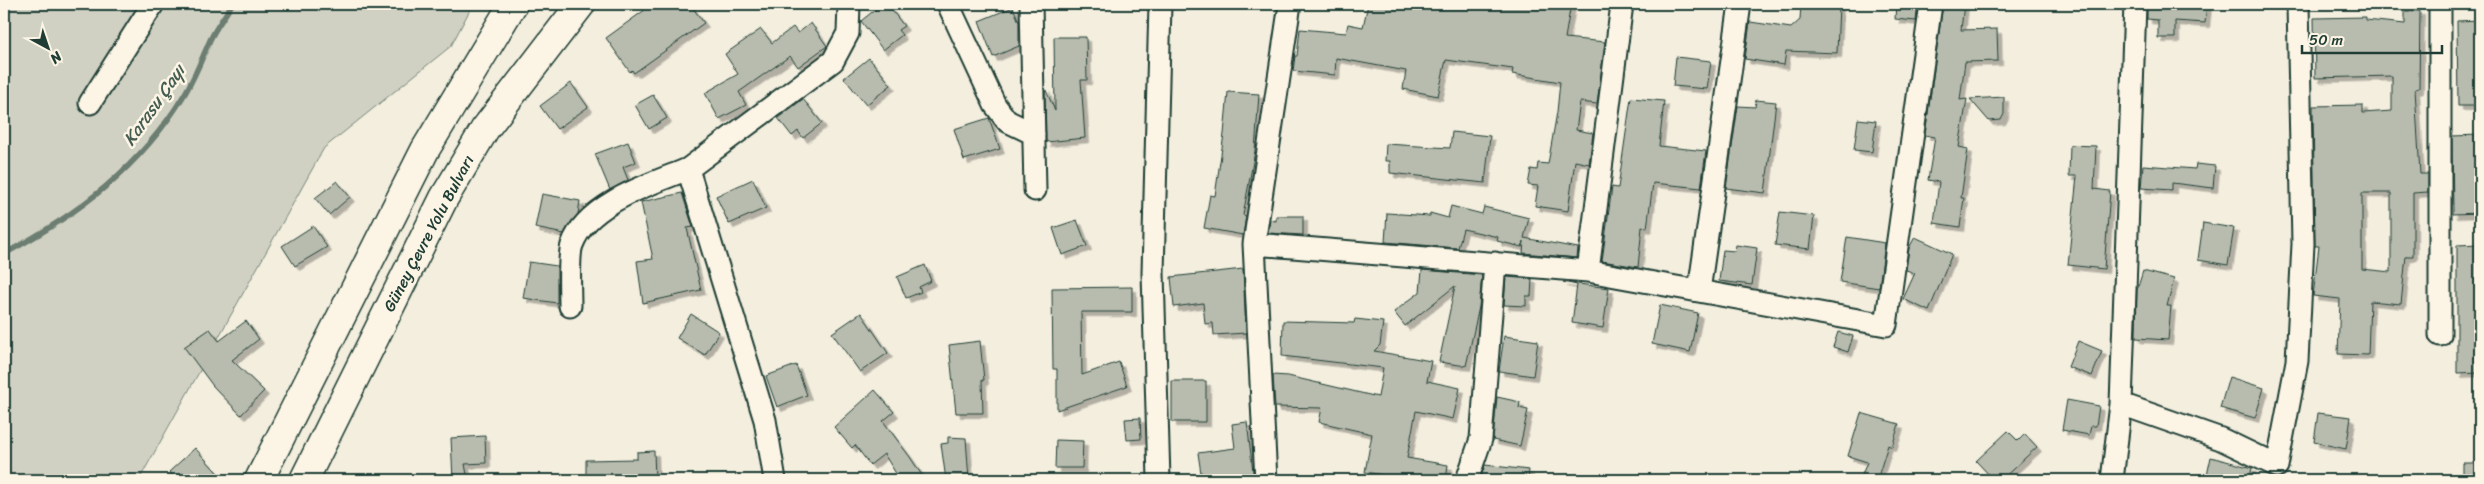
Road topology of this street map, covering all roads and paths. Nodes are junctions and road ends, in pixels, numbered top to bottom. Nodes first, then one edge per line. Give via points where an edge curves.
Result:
1 (152, 4) edge
2 (513, 4) edge
3 (581, 4) edge
4 (849, 4) edge
5 (948, 4) edge
6 (1031, 4) edge
7 (1160, 4) edge
8 (1290, 4) edge
9 (1622, 4) edge
10 (1740, 4) edge
11 (1932, 4) edge
12 (2135, 4) edge
13 (2298, 4) edge
14 (2440, 4) edge
15 (90, 103) dead end
16 (1034, 134) junction
17 (688, 169) junction
18 (1034, 190) dead end
19 (1254, 244) junction
20 (1495, 263) junction
21 (1588, 271) junction
22 (1698, 290) junction
23 (570, 306) dead end
24 (2440, 334) dead end
25 (2121, 404) junction
26 (259, 480) edge
27 (304, 480) edge
28 (774, 480) edge
29 (1158, 480) edge
30 (1266, 480) edge
31 (1467, 480) edge
32 (2112, 480) edge

1 - 15 street
2 - 26 highway via 425,150
3 - 27 highway, Güney Çevre Yolu Bulvarı via 485,129 444,198
4 - 17 street via 848,33 834,61
5 - 16 street via 995,105 1007,121
6 - 16 street
7 - 29 street via 1152,273
8 - 19 street
9 - 21 street
10 - 22 street
11 - 22 street via 1886,325
12 - 25 street
13 - 25 street via 2303,244 2297,361 2277,466 2221,439
14 - 24 street
16 - 18 street
17 - 23 street via 599,210 581,229 571,246
17 - 28 street via 765,420
19 - 20 street
19 - 30 street
20 - 21 street
20 - 31 street via 1480,439
21 - 22 street
25 - 32 street

